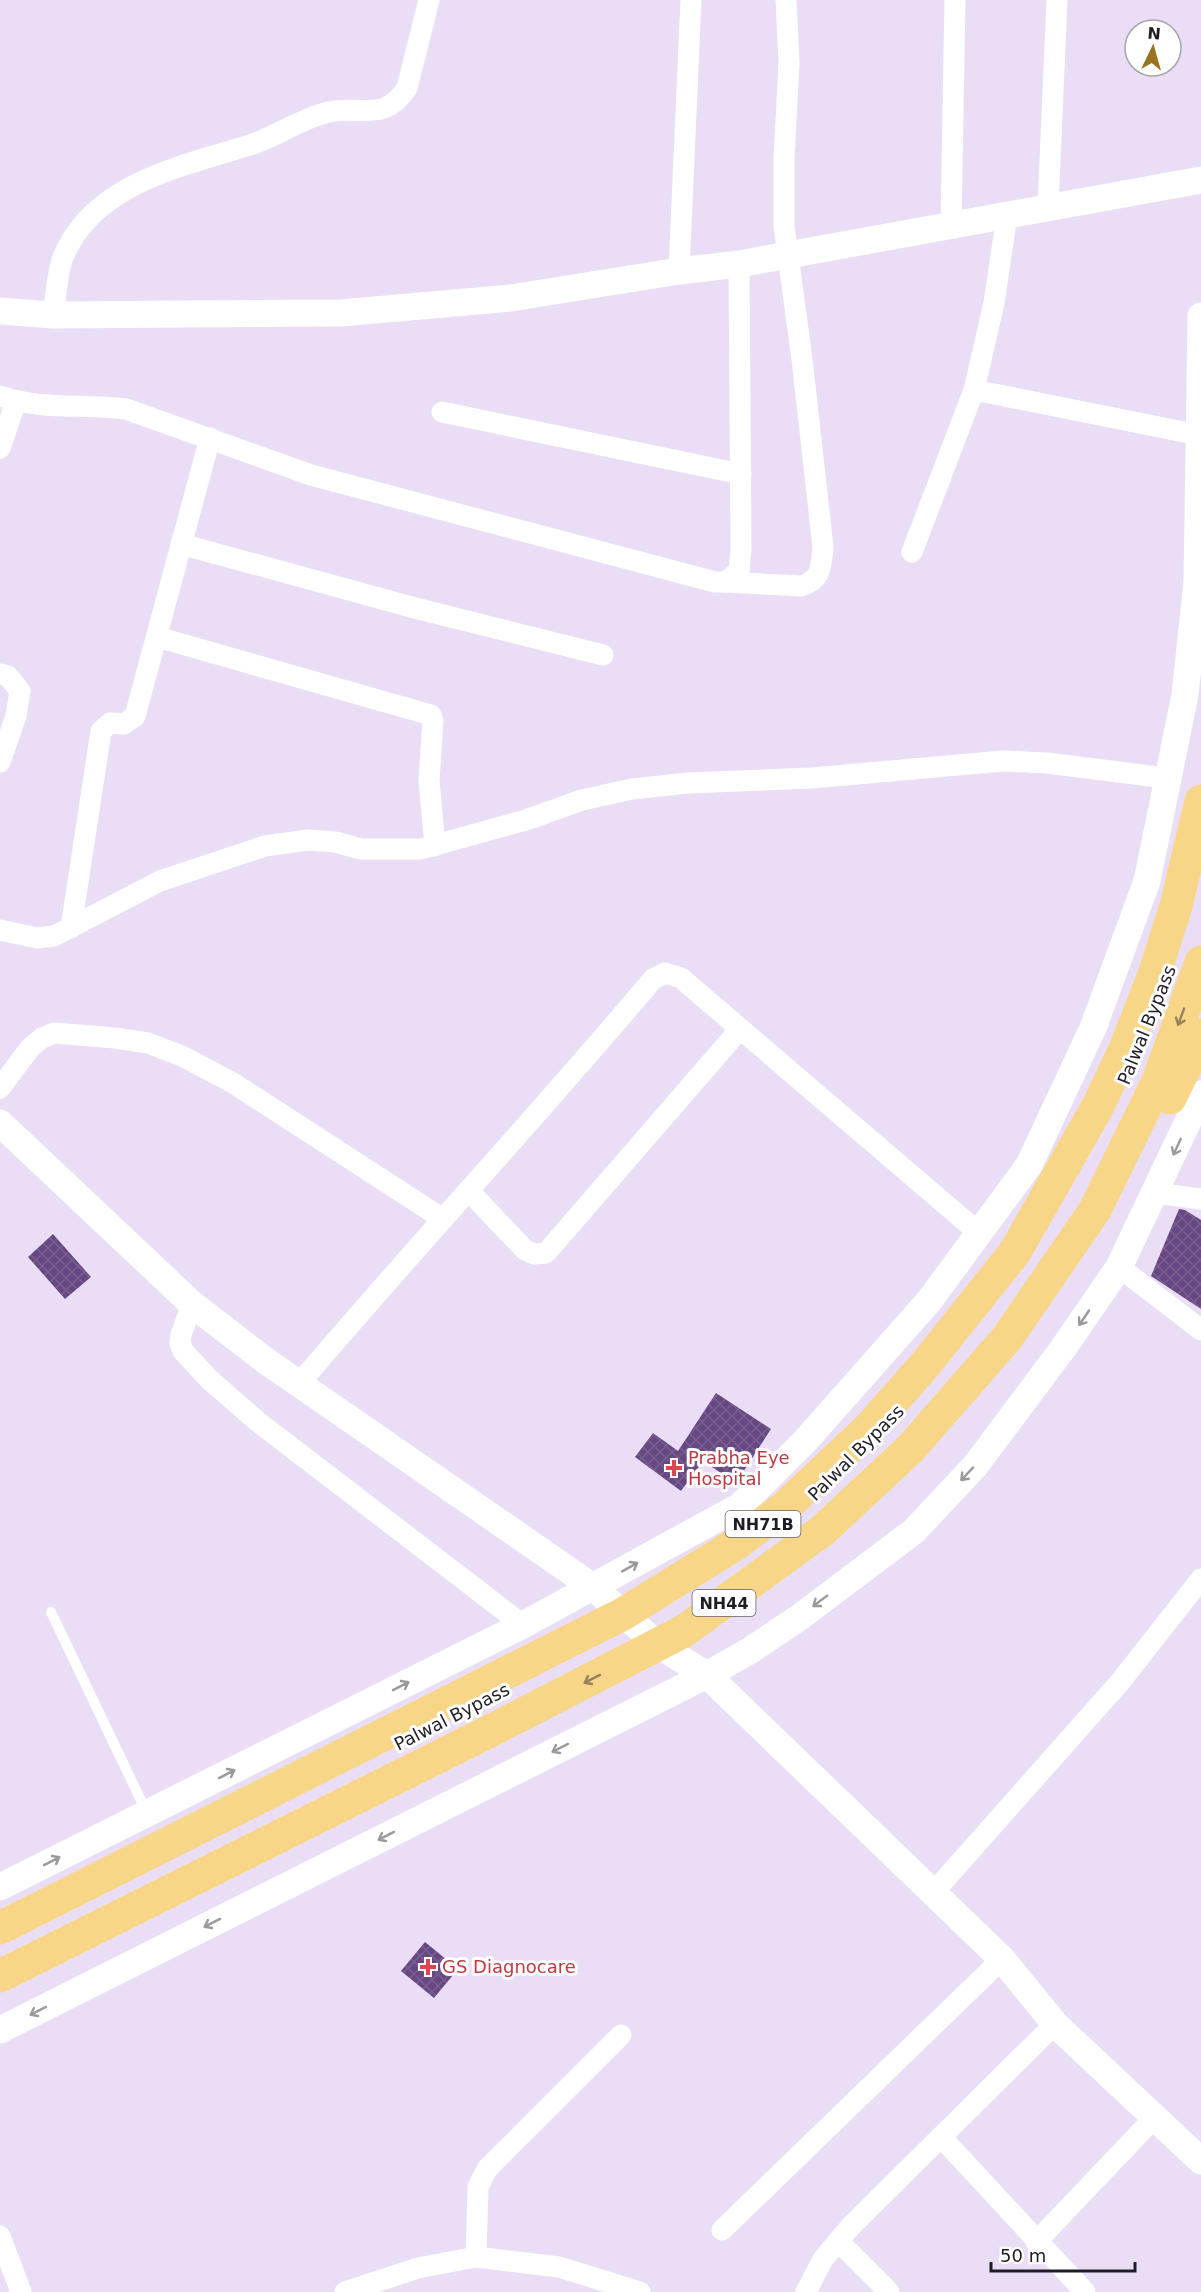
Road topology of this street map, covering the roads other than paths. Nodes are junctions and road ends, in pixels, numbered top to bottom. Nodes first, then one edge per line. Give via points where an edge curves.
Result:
1 (429, 0) edge
2 (691, 0) edge
3 (786, 0) edge
4 (955, 0) edge
5 (1057, 0) edge
6 (1201, 180) edge
7 (1048, 207) junction
8 (1007, 214) junction
9 (951, 225) junction
10 (786, 254) junction
11 (739, 264) junction
12 (679, 271) junction
13 (0, 311) edge
14 (53, 315) junction
15 (1201, 316) edge
16 (974, 390) junction
17 (8, 398) edge
18 (442, 412) dead end
19 (1199, 435) junction
20 (210, 438) junction
21 (0, 448) edge
22 (741, 474) junction
23 (181, 544) junction
24 (912, 552) dead end
25 (726, 582) junction
26 (157, 637) junction
27 (603, 655) dead end
28 (0, 674) edge
29 (0, 762) edge
30 (1167, 778) junction
31 (1201, 801) edge
32 (435, 846) junction
33 (1201, 851) edge
34 (71, 928) junction
35 (0, 930) edge
36 (1201, 962) edge
37 (740, 1029) junction
38 (1201, 1035) edge
39 (0, 1088) edge
40 (1201, 1094) edge
41 (0, 1123) edge
42 (469, 1191) junction
43 (1155, 1193) junction
44 (1201, 1199) edge
45 (443, 1219) junction
46 (979, 1233) junction
47 (1119, 1267) junction
48 (192, 1304) junction
49 (1201, 1330) edge
50 (299, 1384) junction
51 (1201, 1579) edge
52 (593, 1587) junction
53 (51, 1612) dead end
54 (623, 1614) junction
55 (523, 1625) junction
56 (675, 1655) junction
57 (706, 1675) junction
58 (147, 1814) junction
59 (0, 1887) edge
60 (932, 1894) junction
61 (0, 1928) edge
62 (0, 1947) edge
63 (1002, 1959) junction
64 (0, 1976) edge
65 (0, 2000) edge
66 (1055, 2024) junction
67 (0, 2030) edge
68 (621, 2035) dead end
69 (1155, 2117) junction
70 (941, 2137) junction
71 (1201, 2161) edge
72 (722, 2230) dead end
73 (0, 2236) edge
74 (838, 2241) junction
75 (1036, 2242) junction
76 (476, 2257) junction
77 (634, 2291) edge
78 (21, 2292) edge
79 (345, 2292) edge
80 (806, 2292) edge
81 (890, 2292) edge
82 (1085, 2292) edge

1 - 14 street via 407,88 400,99 376,111 331,111 125,189 104,203 68,245
2 - 12 street
3 - 10 street
4 - 9 street
5 - 7 street
6 - 7 street
7 - 8 street
8 - 9 street
8 - 16 street via 994,303
9 - 10 street
10 - 11 street
10 - 25 street via 808,406 823,547 821,565 816,579 801,586
11 - 12 street
11 - 22 street
12 - 14 street via 511,298 341,313
13 - 14 street
15 - 19 street
16 - 19 street
16 - 24 street
17 - 20 street via 47,407 126,409
17 - 21 street
18 - 22 street
19 - 30 street via 1197,582 1185,695
20 - 23 street
20 - 25 street via 311,475
22 - 25 street via 739,571
23 - 26 street
23 - 27 street
26 - 32 street via 431,715 429,780
26 - 34 street via 135,716 124,724 110,723 101,731
28 - 29 street via 8,676 20,691
30 - 32 street via 1003,761 688,783 582,800
30 - 46 street via 1147,881 1093,1028 1029,1164
31 - 54 highway, NH71B via 1173,916 1125,1049 1098,1106 1015,1252 869,1428 785,1507 736,1544
32 - 34 street via 386,851 308,840 266,846 160,881
33 - 62 highway, Palwal Bypass / NH44 via 1174,957 1136,1061 1024,1261 935,1372 863,1449 768,1538 627,1629
34 - 35 street via 37,938
36 -> 64 highway, Palwal Bypass / NH44 via 1158,1081 1095,1210 1007,1338 911,1448 822,1532 684,1631
37 - 42 street via 681,978 659,975
37 - 42 street via 546,1253 525,1250
37 - 46 street
38 - 56 highway via 1101,1227 988,1381 946,1431 868,1512 801,1570 717,1631
39 - 45 street via 30,1048 54,1034 148,1043 233,1083
40 -> 43 street
41 - 48 street
42 - 45 street
43 - 44 street
43 - 47 street
45 - 50 street
52 -> 46 street via 740,1506 806,1440 929,1302
47 - 49 street
47 -> 57 street via 975,1466 914,1531 800,1617
48 - 50 street
48 - 55 street via 180,1343 210,1380
50 - 52 street
51 - 60 street via 1120,1682
52 - 54 street
52 - 55 street
53 - 58 lane
54 - 56 street
54 - 61 highway, NH71B
58 -> 55 street
56 - 57 street
56 - 65 highway via 597,1701
57 - 60 street
57 -> 67 street
59 -> 58 street
60 - 63 street
63 - 66 street
63 - 72 street
66 - 69 street
66 - 70 street
68 - 76 street via 487,2169 478,2187
69 - 71 street
69 - 75 street
70 - 74 street
70 - 75 street
73 - 78 street
74 - 80 street via 823,2259
74 - 81 street
75 - 82 street
76 - 77 street via 559,2266
76 - 79 street via 418,2268

